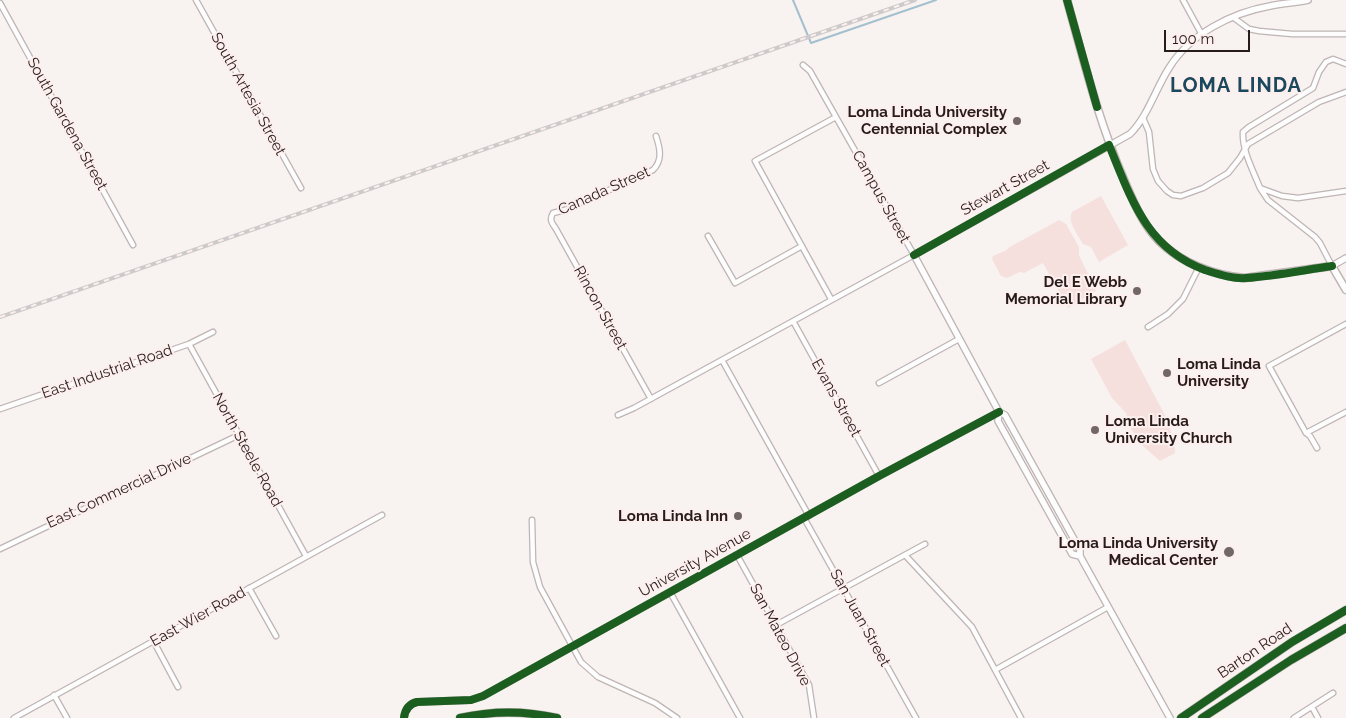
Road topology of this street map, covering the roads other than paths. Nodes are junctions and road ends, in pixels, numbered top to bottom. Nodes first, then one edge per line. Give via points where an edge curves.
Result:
1 (196, 0) edge
2 (1067, 0) edge
3 (1183, 0) edge
4 (1308, 0) edge
5 (0, 3) edge
6 (1234, 18) junction
7 (1201, 33) junction
8 (1346, 34) edge
9 (1346, 64) edge
10 (803, 65) dead end
11 (1346, 92) edge
12 (836, 117) junction
13 (1143, 118) junction
14 (656, 136) dead end
15 (1109, 145) junction
16 (1245, 149) junction
17 (301, 188) dead end
18 (1260, 188) junction
19 (1346, 192) edge
20 (551, 217) joint
21 (708, 236) dead end
22 (133, 246) dead end
23 (802, 246) junction
24 (914, 255) junction
25 (1346, 258) edge
26 (1332, 266) junction
27 (1199, 268) junction
28 (1346, 290) edge
29 (831, 299) junction
30 (793, 321) junction
31 (1346, 324) edge
32 (1148, 326) dead end
33 (213, 332) dead end
34 (959, 339) junction
35 (189, 344) junction
36 (722, 360) junction
37 (879, 383) dead end
38 (650, 399) junction
39 (0, 409) edge
40 (998, 412) junction
41 (1346, 412) edge
42 (618, 415) dead end
43 (1306, 433) junction
44 (239, 435) junction
45 (1317, 448) dead end
46 (879, 476) junction
47 (382, 515) dead end
48 (806, 517) junction
49 (532, 520) dead end
50 (925, 544) dead end
51 (0, 549) edge
52 (737, 555) junction
53 (905, 555) junction
54 (306, 556) junction
55 (1080, 556) junction
56 (250, 588) junction
57 (843, 588) junction
58 (670, 592) junction
59 (1108, 607) junction
60 (1346, 610) edge
61 (776, 625) junction
62 (1346, 628) edge
63 (276, 636) dead end
64 (154, 642) junction
65 (572, 647) junction
66 (995, 670) junction
67 (178, 687) dead end
68 (1333, 692) dead end
69 (54, 695) junction
70 (1312, 707) junction
71 (14, 718) edge
72 (66, 718) edge
73 (404, 718) edge
74 (460, 718) edge
75 (558, 718) edge
76 (677, 718) edge
77 (740, 718) edge
78 (814, 718) edge
79 (916, 718) edge
80 (1021, 718) edge
81 (1170, 718) edge
82 (1181, 718) edge
83 (1202, 718) edge
84 (1294, 718) edge
85 (1318, 718) edge

1 - 17 street, South Artesia Street
2 - 15 main road
3 - 7 street
4 - 6 street, Stewart Street via 1267,6
5 - 22 street, South Gardena Street
6 - 7 street, Stewart Street
6 - 8 street via 1249,29 1259,31
7 - 13 street, Stewart Street via 1169,67
9 - 16 street via 1333,59 1326,62 1313,88 1243,132
10 - 12 street, Campus Street via 810,71
11 - 16 street via 1319,102 1248,144
12 - 23 street via 755,162
12 - 24 street, Campus Street
13 - 15 street, Stewart Street via 1130,134
13 - 16 street via 1149,132 1155,175 1162,187 1178,196 1202,188 1228,173
14 - 20 street, Canada Street via 660,156 653,170 553,213
15 - 24 street, Stewart Street
15 - 27 main road via 1145,224 1164,246
16 - 18 street
18 - 19 street via 1298,198
18 - 26 street via 1268,200 1320,243
20 - 38 street, Rincon Street
21 - 23 street via 735,283
23 - 29 street
24 - 29 street, Stewart Street
24 - 34 street, Campus Street
25 - 26 street
26 - 27 main road via 1245,278
26 - 28 main road
27 - 32 street via 1183,299 1168,314
29 - 30 street, Stewart Street
30 - 36 street, Stewart Street
30 - 46 street, Evans Street
31 - 43 street via 1268,366
33 - 35 street, East Industrial Road
34 - 37 street
34 - 40 street, Campus Street
35 - 39 street, East Industrial Road
35 - 44 street, North Steele Road
36 - 38 street, Stewart Street
36 - 48 street, San Juan Street
38 - 42 street, Stewart Street
40 - 46 street, University Avenue
40 - 55 street, Campus Street via 1005,415 1033,464 1080,550
40 - 55 street, Campus Street via 998,421 1072,554
41 - 43 street
43 - 45 street
44 - 51 street, East Commercial Drive
44 - 54 street, North Steele Road
46 - 48 street, University Avenue
47 - 54 street, East Wier Road
48 - 52 street, University Avenue
48 - 57 street, San Juan Street
49 - 65 street via 533,562 540,587
50 - 53 street
52 - 58 street, University Avenue
52 - 61 street, San Mateo Drive
53 - 57 street
53 - 66 street via 968,622
54 - 56 street, East Wier Road
55 - 59 street, Campus Street
56 - 63 street
56 - 64 street, East Wier Road
57 - 61 street
57 - 79 street, San Juan Street
58 - 65 street, University Avenue
58 - 77 street
59 - 66 street
59 - 81 street, Campus Street
60 - 82 main road, Barton Road via 1292,642
61 - 78 street, San Mateo Drive via 809,684
62 - 83 main road, Barton Road
64 - 67 street
64 - 69 street, East Wier Road
65 - 73 street, University Avenue via 483,696 471,700 418,702 411,704
65 - 76 street via 581,662 598,677 655,703
66 - 80 street
68 - 70 street
69 - 71 street, East Wier Road
69 - 72 street
70 - 84 street
70 - 85 street
74 - 75 main road via 481,713

